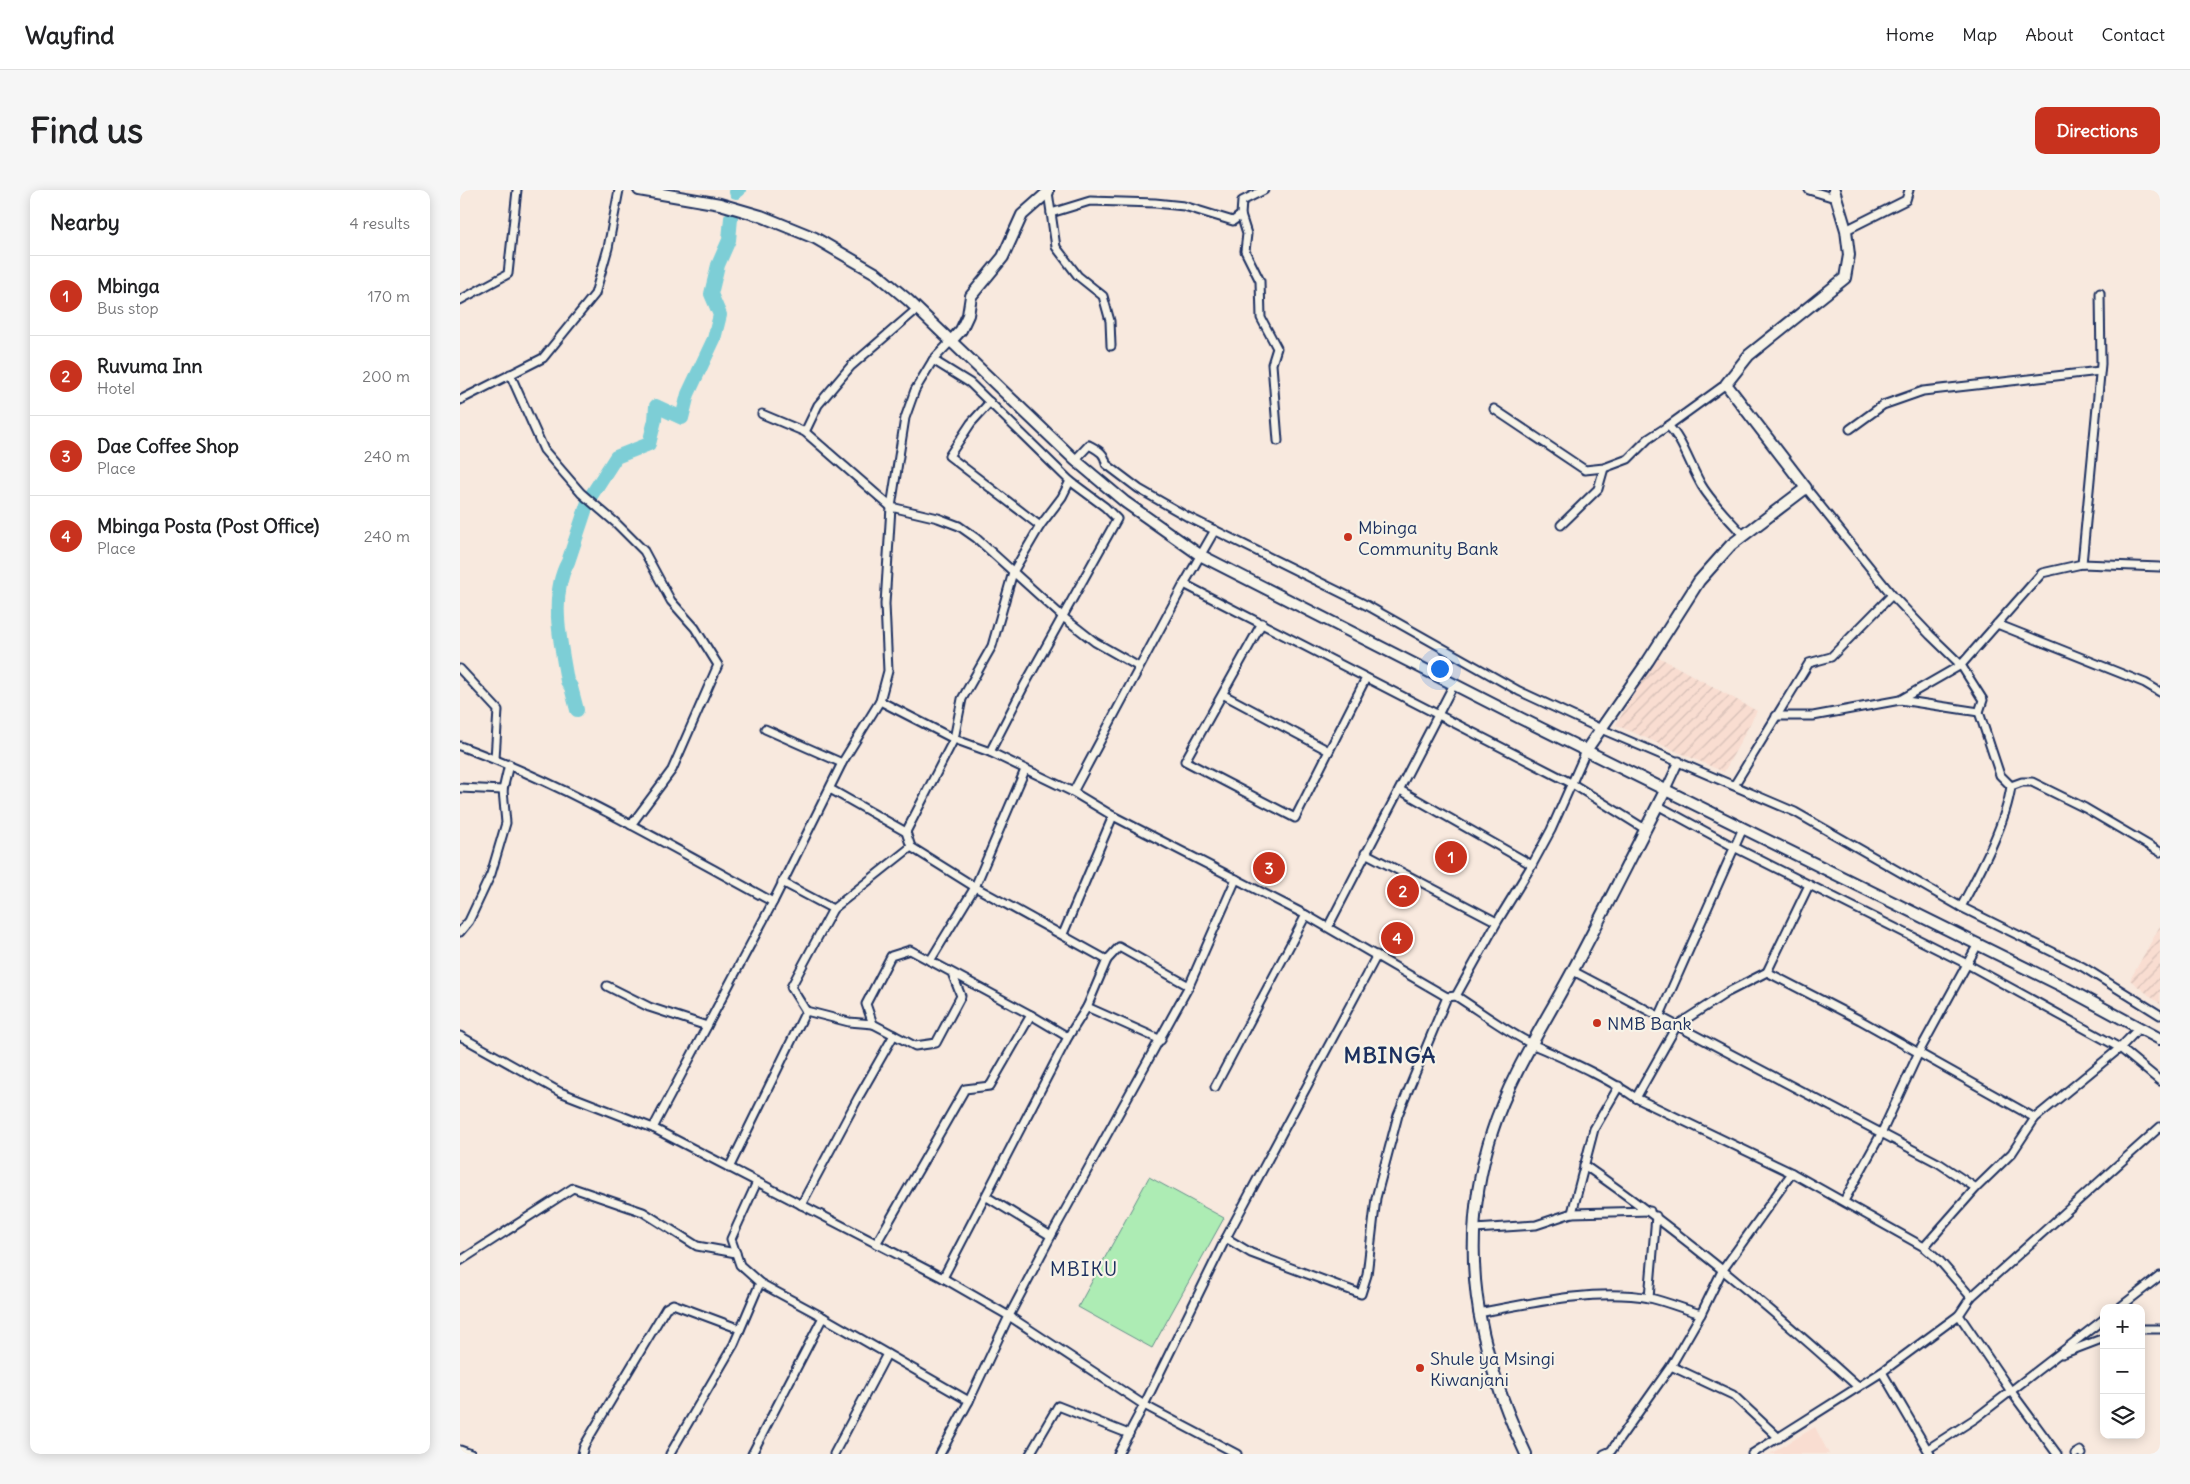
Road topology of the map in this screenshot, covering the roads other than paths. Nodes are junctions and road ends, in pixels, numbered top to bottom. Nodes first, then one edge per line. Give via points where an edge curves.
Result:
1 (517, 190) edge
2 (619, 190) edge
3 (639, 190) edge
4 (1264, 190) edge
5 (1809, 190) edge
6 (1917, 190) edge
7 (1048, 191) edge
8 (1909, 191) edge
9 (1834, 194) edge
10 (1051, 214) junction
11 (1241, 215) junction
12 (1846, 230) junction
13 (2100, 293) dead end
14 (460, 300) edge
15 (917, 309) junction
16 (951, 341) junction
17 (1111, 346) dead end
18 (933, 360) junction
19 (2100, 371) junction
20 (510, 374) junction
21 (1726, 384) junction
22 (460, 400) edge
23 (990, 402) junction
24 (1494, 409) dead end
25 (762, 414) dead end
26 (1668, 426) junction
27 (1850, 429) dead end
28 (806, 432) junction
29 (1278, 441) dead end
30 (1075, 460) junction
31 (1604, 468) junction
32 (1070, 481) junction
33 (1806, 488) junction
34 (890, 507) junction
35 (1561, 525) dead end
36 (1040, 526) junction
37 (1215, 530) junction
38 (1744, 536) junction
39 (1200, 555) junction
40 (2082, 564) junction
41 (2160, 567) edge
42 (1013, 572) junction
43 (1184, 584) junction
44 (1892, 595) junction
45 (1063, 617) junction
46 (1262, 623) junction
47 (1997, 624) junction
48 (1961, 665) junction
49 (1139, 668) junction
50 (460, 669) edge
51 (1366, 678) junction
52 (1454, 684) junction
53 (2160, 692) edge
54 (1224, 695) junction
55 (1900, 700) junction
56 (880, 701) junction
57 (1979, 712) junction
58 (1438, 716) junction
59 (1776, 716) junction
60 (765, 729) dead end
61 (1601, 729) junction
62 (954, 739) junction
63 (460, 746) edge
64 (1587, 749) junction
65 (1329, 751) junction
66 (990, 752) junction
67 (495, 759) junction
68 (1679, 761) junction
69 (842, 763) junction
70 (508, 764) junction
71 (1025, 770) junction
72 (1571, 783) junction
73 (1735, 784) junction
74 (2011, 786) junction
75 (460, 788) edge
76 (830, 789) junction
77 (1666, 789) junction
78 (503, 790) junction
79 (1400, 790) junction
80 (1073, 792) junction
81 (1657, 805) junction
82 (1113, 816) junction
83 (631, 825) junction
84 (1743, 828) junction
85 (1646, 829) junction
86 (906, 832) junction
87 (911, 847) junction
88 (1736, 848) junction
89 (2160, 852) edge
90 (1366, 853) junction
91 (1532, 865) junction
92 (1236, 879) junction
93 (782, 882) junction
94 (1808, 885) junction
95 (975, 887) junction
96 (773, 902) junction
97 (1961, 907) junction
98 (833, 909) junction
99 (1306, 915) junction
100 (1497, 922) junction
101 (1328, 927) junction
102 (460, 932) edge
103 (1063, 934) junction
104 (1978, 944) junction
105 (1377, 955) junction
106 (1108, 960) junction
107 (930, 961) junction
108 (1967, 964) junction
109 (1573, 971) junction
110 (1767, 972) junction
111 (952, 973) junction
112 (607, 986) dead end
113 (1189, 986) junction
114 (1456, 996) junction
115 (1447, 997) junction
116 (1087, 1007) junction
117 (806, 1012) junction
118 (1031, 1015) junction
119 (1660, 1015) junction
120 (2160, 1015) edge
121 (873, 1024) junction
122 (1677, 1025) junction
123 (707, 1026) junction
124 (2139, 1028) junction
125 (894, 1035) junction
126 (460, 1036) edge
127 (1068, 1037) junction
128 (2160, 1039) edge
129 (1161, 1040) junction
130 (1532, 1044) junction
131 (2120, 1048) junction
132 (1919, 1052) junction
133 (2160, 1081) edge
134 (1619, 1086) junction
135 (1215, 1087) dead end
136 (1636, 1098) junction
137 (2035, 1118) junction
138 (2160, 1127) edge
139 (653, 1128) junction
140 (1881, 1134) junction
141 (1584, 1164) junction
142 (729, 1168) junction
143 (1792, 1173) junction
144 (757, 1182) junction
145 (1976, 1188) junction
146 (987, 1197) junction
147 (1844, 1202) junction
148 (801, 1205) junction
149 (1572, 1213) junction
150 (1653, 1214) junction
151 (1475, 1229) junction
152 (1051, 1236) junction
153 (1226, 1238) junction
154 (876, 1244) junction
155 (1924, 1247) junction
156 (736, 1253) junction
157 (460, 1261) edge
158 (1722, 1271) junction
159 (2160, 1276) edge
160 (943, 1278) junction
161 (760, 1283) junction
162 (1971, 1296) junction
163 (1649, 1298) junction
164 (2123, 1304) edge
165 (1478, 1313) junction
166 (1701, 1314) junction
167 (1960, 1315) junction
168 (1009, 1316) junction
169 (824, 1317) junction
170 (2100, 1322) edge
171 (740, 1329) junction
172 (2145, 1329) edge
173 (2160, 1329) edge
174 (2100, 1340) edge
175 (887, 1354) junction
176 (2053, 1358) junction
177 (1671, 1366) junction
178 (1882, 1372) junction
179 (1858, 1387) junction
180 (2010, 1390) junction
181 (969, 1402) junction
182 (1144, 1405) junction
183 (1129, 1434) junction
184 (1779, 1438) junction
185 (460, 1450) edge
186 (1929, 1452) edge
187 (471, 1454) edge
188 (582, 1454) edge
189 (670, 1454) edge
190 (752, 1454) edge
191 (834, 1454) edge
192 (940, 1454) edge
193 (1030, 1454) edge
194 (1118, 1454) edge
195 (1237, 1454) edge
196 (1526, 1454) edge
197 (1604, 1454) edge
198 (1752, 1454) edge
199 (2057, 1454) edge
200 (2075, 1454) edge
201 (2082, 1454) edge

1 - 14 street via 508,274
2 - 20 street via 595,294 543,358
3 - 15 main road via 720,204 815,238 877,274
4 - 11 street via 1242,201
5 - 9 street
6 - 8 street
7 - 10 street
7 - 16 main road via 1022,215 1003,257 971,296 968,315
8 - 12 street via 1906,200
9 - 12 main road
10 - 11 street via 1090,201 1184,206 1233,221
10 - 17 street via 1056,247 1078,276 1103,296 1110,321
11 - 29 street via 1248,234 1245,251 1260,281 1261,318 1277,348 1272,364
12 - 21 main road via 1849,255 1845,278 1749,355
13 - 19 street
15 - 16 main road
15 - 28 street via 851,366 818,405
16 - 18 street
16 - 30 main road
18 - 23 street via 970,383
18 - 34 street via 915,390 905,418
19 - 27 street via 1924,391 1883,405
19 - 40 street
20 - 22 street
20 - 83 street via 544,450 581,493 644,551 671,601 695,628 718,664 672,770
21 - 26 street
21 - 33 main road
23 - 32 street
23 - 36 street via 970,422 949,456
24 - 31 street via 1585,470
25 - 28 street
26 - 31 street via 1648,439 1628,459
26 - 38 street via 1674,431 1704,488
28 - 34 street
30 - 37 street via 1089,445 1101,452 1112,470 1139,489
30 - 39 main road via 1126,502
31 - 35 street via 1598,489
32 - 36 street
32 - 45 street via 1117,519
33 - 38 main road
33 - 44 street
34 - 42 street via 959,526
34 - 56 street via 885,604 888,672
36 - 42 street
37 - 39 street
37 - 61 street via 1368,606 1519,690
38 - 61 main road via 1731,545 1699,581
39 - 43 street
39 - 52 main road
40 - 41 street
40 - 47 street via 2042,573
42 - 45 street
42 - 62 street via 992,646 962,699
43 - 46 street
43 - 49 street
44 - 48 street
44 - 59 street via 1831,657 1809,663
45 - 49 street via 1095,642
45 - 66 street
46 - 51 street
46 - 54 street
47 - 48 street
47 - 53 street via 2145,683
48 - 55 street
48 - 57 street via 1983,700
49 - 80 street
50 - 67 street via 498,710
51 - 58 street
51 - 65 street
52 - 58 street
52 - 64 main road
54 - 65 street
54 - 65 street via 1185,761 1295,818
55 - 57 street
55 - 59 street via 1813,716
56 - 62 street
56 - 69 street
57 - 74 street via 2000,775
58 - 72 street
58 - 79 street
59 - 73 street
60 - 69 street
61 - 64 main road
61 - 68 street
62 - 66 street
62 - 86 street
63 - 67 street
64 - 72 street
64 - 77 main road
66 - 71 street
67 - 70 street
68 - 73 street
68 - 77 street
69 - 76 street
70 - 78 street
70 - 83 street
71 - 80 street
71 - 95 street
72 - 85 street
72 - 91 street
73 - 97 street via 1795,812
74 - 89 street via 2032,782 2085,808
74 - 97 street via 2009,803
75 - 78 street
76 - 86 street
76 - 93 street
77 - 81 main road
77 - 84 main road
78 - 102 street via 506,823 491,874 469,921
79 - 90 street
79 - 91 street
80 - 82 street
81 - 85 main road
81 - 88 street
82 - 92 street
82 - 103 street
83 - 96 street
84 - 88 street
84 - 104 main road
85 - 109 main road
86 - 87 street
87 - 95 street
87 - 98 street
88 - 94 street
88 - 119 street
90 - 100 street
90 - 101 street
91 - 100 street
92 - 99 street
92 - 113 street
93 - 96 street
93 - 98 street
94 - 108 street
94 - 110 street
95 - 103 street
95 - 107 street
96 - 123 street
97 - 120 street via 2083,967
98 - 117 street via 791,987
99 - 101 street
99 - 135 street
100 - 114 street
101 - 105 street
103 - 106 street
104 - 108 street
104 - 124 main road
105 - 115 street
105 - 153 street
106 - 113 street via 1119,947
106 - 116 street
107 - 111 street
107 - 121 street via 910,950 891,956 866,1004
108 - 131 street
108 - 132 street
109 - 119 street
109 - 130 main road
110 - 122 street via 1728,992
110 - 132 street
111 - 118 street
111 - 125 street via 961,996 936,1043 915,1046
112 - 123 street via 649,1007
113 - 129 street
114 - 115 street
114 - 130 street
115 - 153 street via 1398,1115 1376,1198 1361,1294 1251,1253
116 - 127 street
116 - 129 street
117 - 121 street
117 - 142 street
118 - 127 street
118 - 154 street via 990,1086 965,1090
119 - 122 street
121 - 125 street
122 - 136 street
122 - 140 street
123 - 139 street
124 - 128 main road
124 - 131 street
125 - 148 street
126 - 139 street via 560,1092
127 - 146 street
129 - 152 street
130 - 134 street
130 - 151 main road via 1492,1131 1478,1183
131 - 133 street
131 - 137 street
132 - 137 street
132 - 140 street
134 - 136 street
134 - 141 street via 1594,1129
136 - 143 street
137 - 145 street via 2012,1153
138 - 162 street
139 - 142 street
140 - 145 street via 1940,1164
140 - 147 street
141 - 149 street
141 - 150 street
142 - 144 street
143 - 147 street
143 - 158 street
144 - 148 street
144 - 156 street via 731,1239
145 - 155 street
146 - 152 street
146 - 160 street
147 - 155 street
148 - 154 street
149 - 150 street
149 - 151 street via 1536,1225
150 - 158 street
150 - 163 street
151 - 165 main road via 1473,1272
152 - 168 street
153 - 182 street
154 - 160 street
155 - 162 street via 1940,1260
156 - 157 street via 697,1246 643,1212 573,1188
156 - 161 street via 740,1264
158 - 166 street
158 - 179 street
159 - 164 street
160 - 168 street
161 - 169 street
161 - 171 street
162 - 167 street
163 - 165 street via 1596,1295 1545,1300
163 - 166 street
165 - 196 main road via 1493,1369
166 - 177 street
167 - 178 street
167 - 180 street
168 - 181 street
168 - 182 street
169 - 175 street
169 - 190 street
170 - 176 street
171 - 188 street via 673,1304 666,1308
171 - 189 street
172 - 173 street
174 - 176 street
175 - 181 street
175 - 191 street
176 - 180 street
177 - 184 street via 1733,1396
177 - 197 street via 1611,1451
178 - 179 street
178 - 186 street
179 - 184 street
180 - 186 street
180 - 199 street
181 - 192 street
182 - 183 street
182 - 195 street
183 - 193 street via 1058,1406
183 - 194 street
184 - 198 street
185 - 187 street
200 - 201 street via 2080,1451

